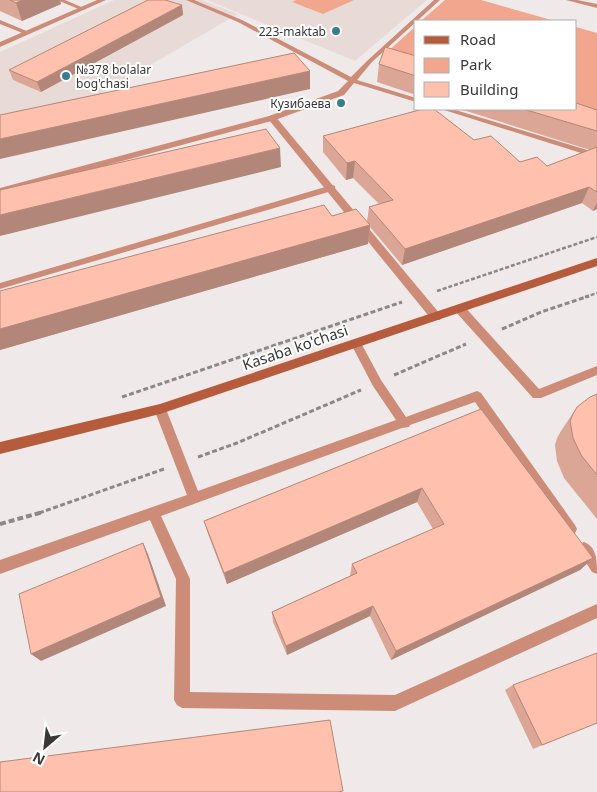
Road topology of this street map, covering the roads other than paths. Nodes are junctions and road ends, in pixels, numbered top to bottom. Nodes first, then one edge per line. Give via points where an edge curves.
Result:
1 (60, 0) edge
2 (102, 0) edge
3 (189, 0) edge
4 (437, 0) edge
5 (569, 0) edge
6 (597, 6) edge
7 (83, 9) junction
8 (415, 20) edge
9 (414, 21) edge
10 (0, 22) edge
11 (27, 33) junction
12 (0, 45) edge
13 (353, 81) junction
14 (414, 99) edge
15 (447, 110) edge
16 (272, 118) junction
17 (597, 156) edge
18 (332, 188) junction
19 (0, 191) edge
20 (597, 262) edge
21 (0, 286) edge
22 (459, 308) junction
23 (436, 317) junction
24 (356, 344) junction
25 (597, 370) edge
26 (160, 409) junction
27 (405, 424) junction
28 (0, 448) edge
29 (194, 498) junction
30 (152, 513) junction
31 (0, 567) edge
32 (597, 567) edge
33 (597, 611) edge

1 - 7 lane
2 - 7 street
3 - 13 lane via 240,21
4 - 8 lane
5 - 6 lane
7 - 11 street
9 - 13 lane
10 - 11 lane
11 - 12 street
13 - 14 lane
13 - 16 lane via 341,93
15 - 17 lane
16 - 18 street
16 - 19 lane
18 - 21 lane
18 - 23 street
20 - 22 street, Kasaba ko'chasi
22 - 23 street, Kasaba ko'chasi
22 - 25 lane via 537,395
23 - 24 street, Kasaba ko'chasi
24 - 26 street, Kasaba ko'chasi
24 - 27 lane
26 - 28 street, Kasaba ko'chasi
26 - 29 lane
27 - 29 lane
27 - 32 lane via 477,396
29 - 30 lane
30 - 31 lane
30 - 33 lane via 183,579 182,700 396,703

